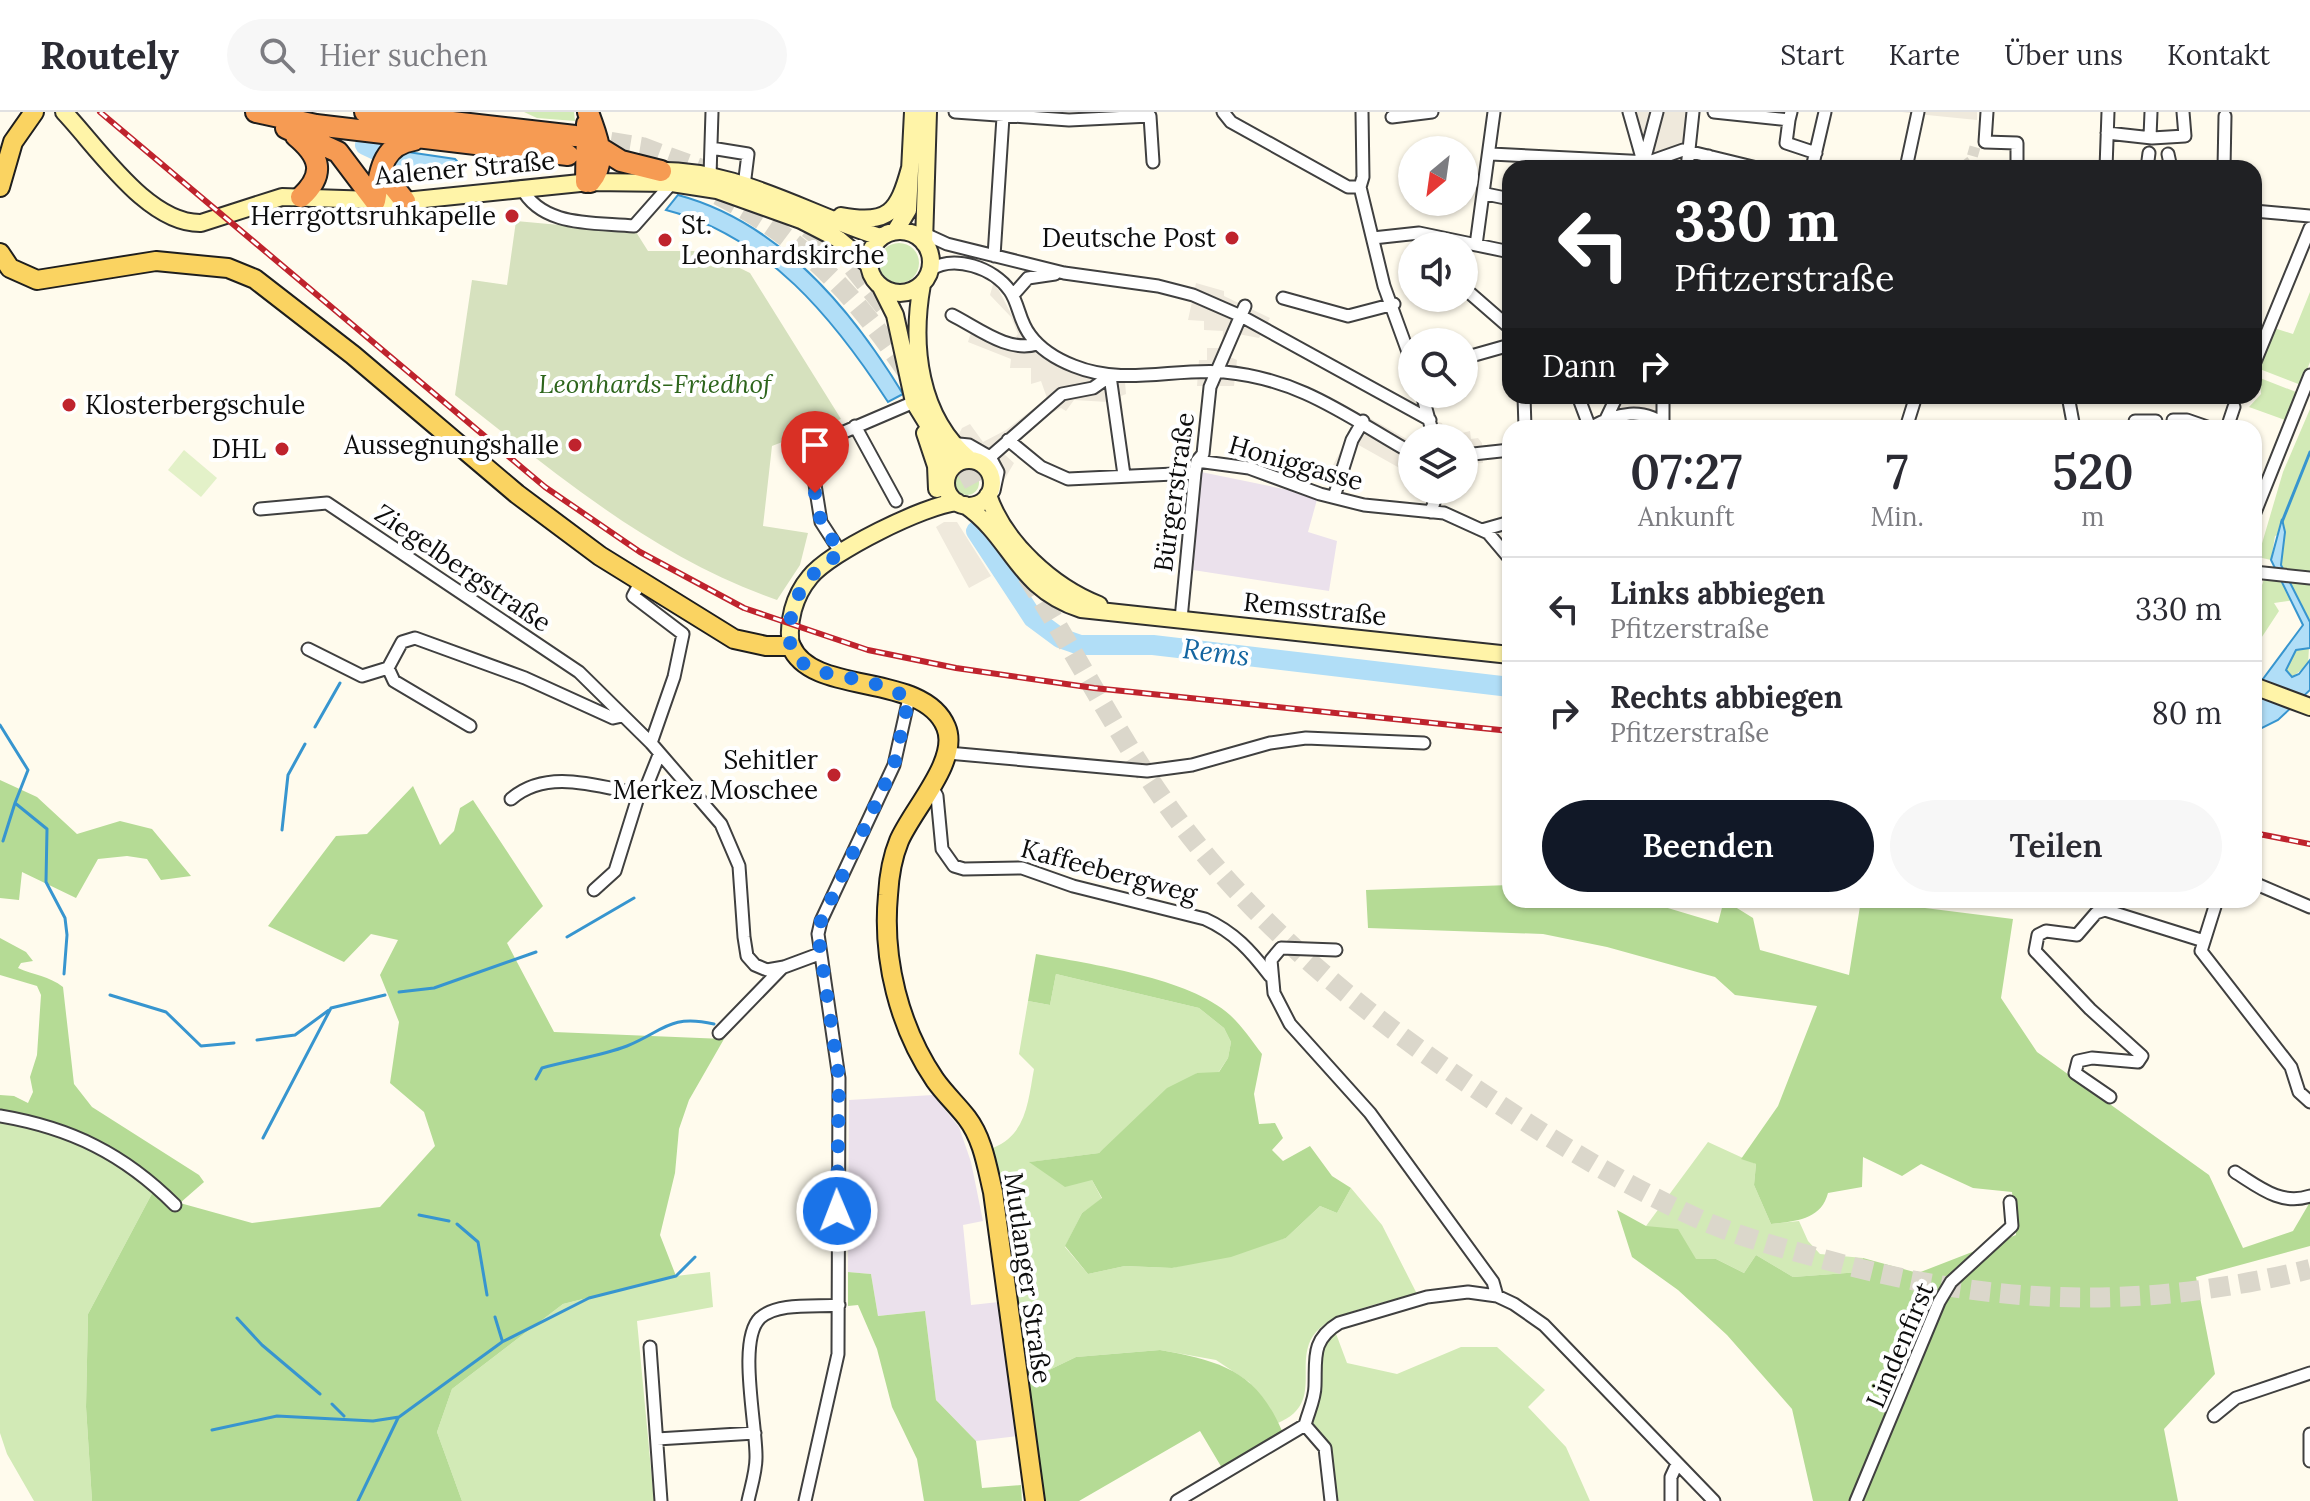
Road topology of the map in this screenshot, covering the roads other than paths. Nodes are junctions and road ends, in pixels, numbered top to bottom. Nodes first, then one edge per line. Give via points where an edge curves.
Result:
1 (34, 112) edge
2 (64, 112) edge
3 (245, 112) edge
4 (256, 112) edge
5 (365, 112) edge
6 (441, 112) edge
7 (509, 112) edge
8 (588, 112) edge
9 (712, 112) edge
10 (913, 112) edge
11 (928, 112) edge
12 (955, 112) edge
13 (1223, 112) edge
14 (1362, 112) edge
15 (1432, 112) edge
16 (1494, 112) edge
17 (1629, 112) edge
18 (1657, 112) edge
19 (1693, 112) edge
20 (1714, 112) edge
21 (1825, 112) edge
22 (1918, 112) edge
23 (1987, 112) edge
24 (2108, 112) edge
25 (2151, 112) edge
26 (1007, 113) edge
27 (1748, 114) edge
28 (2187, 115) edge
29 (1070, 116) edge
30 (1790, 116) edge
31 (2225, 116) dead end
32 (1232, 117) edge
33 (1392, 117) dead end
34 (286, 128) junction
35 (422, 129) junction
36 (538, 131) junction
37 (2107, 133) junction
38 (2150, 137) junction
39 (600, 148) junction
40 (711, 148) junction
41 (1687, 151) junction
42 (1816, 153) junction
43 (2149, 153) dead end
44 (1491, 154) junction
45 (2168, 154) dead end
46 (1153, 160) dead end
47 (1574, 160) edge
48 (1643, 160) edge
49 (1645, 160) edge
50 (1659, 160) edge
51 (1687, 160) edge
52 (1704, 160) edge
53 (1814, 160) edge
54 (1908, 160) edge
55 (2017, 160) edge
56 (2106, 160) edge
57 (2148, 160) edge
58 (2169, 160) edge
59 (2224, 160) edge
60 (910, 168) junction
61 (381, 171) junction
62 (710, 176) junction
63 (667, 177) junction
64 (588, 182) junction
65 (744, 186) junction
66 (0, 187) edge
67 (521, 187) junction
68 (1360, 187) junction
69 (1486, 194) junction
70 (301, 197) junction
71 (1502, 197) edge
72 (375, 201) junction
73 (405, 201) junction
74 (820, 212) junction
75 (2262, 212) edge
76 (2310, 216) edge
77 (2310, 228) edge
78 (896, 230) junction
79 (1398, 235) edge
80 (1478, 235) edge
81 (880, 237) junction
82 (1373, 238) junction
83 (925, 241) junction
84 (1478, 245) edge
85 (1502, 250) edge
86 (994, 256) junction
87 (1027, 263) junction
88 (868, 264) junction
89 (3, 266) edge
90 (1064, 273) junction
91 (926, 277) junction
92 (1028, 278) junction
93 (881, 287) junction
94 (1013, 295) junction
95 (1283, 298) dead end
96 (1478, 300) edge
97 (1394, 304) junction
98 (1238, 309) junction
99 (952, 315) dead end
100 (1502, 321) edge
101 (1401, 328) edge
102 (2262, 330) edge
103 (2269, 330) junction
104 (1037, 344) junction
105 (2262, 346) edge
106 (1502, 347) edge
107 (1478, 354) edge
108 (1216, 372) junction
109 (2310, 375) edge
110 (1110, 376) junction
111 (1613, 404) edge
112 (916, 407) junction
113 (2234, 407) dead end
114 (1426, 408) edge
115 (1606, 419) joint
116 (1430, 420) junction
117 (1657, 420) edge
118 (2173, 420) dead end
119 (2187, 420) edge
120 (2230, 420) edge
121 (1363, 421) junction
122 (1431, 424) edge
123 (855, 426) junction
124 (1008, 440) junction
125 (959, 444) dead end
126 (1398, 444) edge
127 (1502, 451) edge
128 (1478, 453) edge
129 (990, 457) junction
130 (970, 460) junction
131 (1196, 467) junction
132 (1124, 475) junction
133 (944, 479) junction
134 (991, 493) junction
135 (2262, 495) edge
136 (1334, 497) junction
137 (896, 501) dead end
138 (961, 504) junction
139 (1434, 504) edge
140 (260, 509) dead end
141 (1431, 512) junction
142 (902, 520) junction
143 (1502, 524) edge
144 (1482, 530) junction
145 (1502, 548) edge
146 (841, 553) junction
147 (2262, 572) edge
148 (2309, 578) edge
149 (641, 581) junction
150 (1055, 590) junction
151 (1181, 619) junction
152 (791, 646) junction
153 (308, 649) dead end
154 (1502, 654) edge
155 (388, 668) junction
156 (2262, 689) edge
157 (909, 698) junction
158 (2309, 707) edge
159 (622, 716) junction
160 (470, 726) dead end
161 (651, 743) junction
162 (1424, 743) dead end
163 (948, 753) junction
164 (659, 755) junction
165 (931, 785) junction
166 (639, 794) junction
167 (511, 799) dead end
168 (2262, 886) edge
169 (594, 890) dead end
170 (2310, 907) edge
171 (2214, 908) edge
172 (2204, 941) junction
173 (1336, 950) dead end
174 (819, 954) junction
175 (784, 967) junction
176 (1270, 976) junction
177 (719, 1033) dead end
178 (2110, 1097) dead end
179 (2310, 1102) edge
180 (0, 1116) edge
181 (2235, 1172) dead end
182 (2310, 1196) edge
183 (2010, 1202) dead end
184 (175, 1205) dead end
185 (1497, 1296) junction
186 (839, 1305) junction
187 (650, 1347) dead end
188 (2310, 1373) edge
189 (2214, 1416) dead end
190 (1305, 1425) junction
191 (755, 1433) junction
192 (2310, 1434) edge
193 (657, 1439) junction
194 (2310, 1461) edge
195 (1677, 1464) junction
196 (661, 1501) edge
197 (748, 1501) edge
198 (805, 1501) edge
199 (1035, 1501) edge
200 (1177, 1501) edge
201 (1331, 1501) edge
202 (1671, 1501) edge
203 (1714, 1501) edge
204 (1856, 1501) edge

1 - 66 main road via 13,142
2 - 70 main road, Aalener Straße via 157,210 177,221 201,223 282,197
3 - 34 highway
4 - 35 highway via 316,125
5 - 35 highway
6 - 35 highway
7 - 36 highway
8 - 39 highway
8 - 64 highway
9 - 40 street
10 - 60 main road
11 - 83 main road
12 - 26 street
13 - 32 street
14 - 68 street
15 - 33 street
16 - 44 street
17 - 48 street
18 - 49 street
19 - 41 street
20 - 27 street
21 - 42 street
22 - 54 street
23 - 55 street via 1980,144 2017,143
24 - 37 street
25 - 38 street
26 - 29 street
26 - 86 street
27 - 30 street
28 - 38 street via 2185,136
29 - 46 street via 1150,116
30 - 42 street via 1786,143
31 - 59 street
32 - 68 street via 1348,187
34 - 70 highway via 312,150 319,164 317,178
34 - 72 highway via 338,152
35 - 36 highway
35 - 36 highway via 571,146
35 - 61 highway via 388,151
37 - 38 street
37 - 56 street
39 - 63 highway
39 - 64 highway via 600,164
40 - 62 street
40 - 65 street via 748,154
41 - 50 street
41 - 51 street
41 - 52 street
42 - 53 street
43 - 57 street
44 - 47 street
44 - 69 street
45 - 58 street
60 - 74 main road via 901,196 887,215 864,220
60 - 78 main road via 908,210
61 - 72 highway
61 - 73 highway
62 - 63 main road
62 - 65 main road
63 - 64 main road, Aalener Straße via 618,175
63 - 67 street via 651,210 634,226 553,217 529,201
63 - 88 main road via 801,220 838,239
64 - 67 main road, Aalener Straße
65 - 74 main road
67 - 73 main road, Aalener Straße
68 - 82 street
69 - 71 street
69 - 80 street
70 - 72 main road, Aalener Straße
72 - 73 main road, Aalener Straße
74 - 81 main road
75 - 76 street
77 - 103 street
78 - 81 main road
78 - 83 main road
79 - 82 street
81 - 88 main road
82 - 97 street via 1384,286
83 - 86 street
83 - 91 main road
84 - 85 street
86 - 87 street
87 - 90 street
87 - 92 street
88 - 93 main road
89 - 149 main road via 37,280 156,261 228,268 255,279 546,517
90 - 92 street
90 - 98 street via 1158,286
91 - 93 main road via 903,293
91 - 94 street via 952,262 996,276
91 - 130 main road via 915,341 924,388 946,432
92 - 94 street
93 - 112 main road via 899,329
94 - 104 street via 1020,320
95 - 97 street via 1348,316
96 - 100 street
97 - 101 street
98 - 108 street, Bürgerstraße
98 - 116 street
99 - 104 street via 1009,345
102 - 103 street
103 - 105 street
104 - 110 street via 1062,361
106 - 107 street
108 - 110 street
108 - 121 street via 1286,384
108 - 131 street, Bürgerstraße via 1203,454
109 - 135 street
110 - 124 street via 1093,388 1062,394
110 - 132 street
111 - 115 street
112 - 123 street
112 - 133 main road
113 - 120 street
114 - 116 street
115 - 117 street via 1633,413
116 - 122 street
118 - 119 street
121 - 126 street
121 - 136 street
123 - 137 street
123 - 146 street via 809,447 821,522
124 - 129 street
124 - 132 street, Honiggasse via 1041,467 1068,479
125 - 129 street
127 - 128 street
129 - 134 street, Remsstraße via 998,478
130 - 133 main road
130 - 134 main road via 989,472
131 - 132 street, Honiggasse
131 - 136 street, Honiggasse via 1249,468
131 - 151 street, Bürgerstraße
133 - 138 main road via 950,495
133 - 142 main road
134 - 138 main road via 979,503
134 - 150 main road, Remsstraße via 1013,537
136 - 141 street, Honiggasse
138 - 142 main road
138 - 150 main road, Remsstraße via 983,520 1020,570
139 - 141 street
140 - 159 street, Ziegelbergstraße via 327,503 579,672
141 - 144 street, Honiggasse
142 - 146 main road
143 - 144 street
144 - 145 street
146 - 152 main road via 817,569 798,595
147 - 148 street
149 - 152 main road via 734,639
149 - 161 street via 633,596 683,634
150 - 151 main road, Remsstraße via 1115,611
151 - 154 main road, Remsstraße
152 - 157 main road via 799,661 819,673 868,682
153 - 155 street via 362,676
155 - 159 street, Ziegelbergstraße via 402,642 415,638 525,678 613,718
155 - 160 street via 394,681
156 - 158 main road
157 - 163 main road via 941,718
157 - 174 street via 894,765 821,921
159 - 161 street, Ziegelbergstraße
161 - 164 street, Ziegelbergstraße
162 - 163 street via 1306,738 1147,771
163 - 165 main road, Mutlanger Straße
164 - 166 street
164 - 175 street, Ziegelbergstraße via 721,824 739,866 747,956 767,970
165 - 176 street, Kaffeebergweg via 937,796 942,849 954,866 1022,868 1205,919 1249,947
165 - 199 main road, Mutlanger Straße via 898,842 892,867 887,907 891,968 913,1041 935,1080 969,1120 983,1151
166 - 167 street via 548,782 527,786
166 - 169 street via 615,871
168 - 170 street
171 - 172 street
172 - 178 street via 2105,910 2074,936 2046,931 2038,935 2035,951 2142,1056 2138,1062 2078,1061 2075,1073
172 - 179 street via 2201,951 2291,1067 2299,1092
173 - 176 street via 1281,948 1271,960
174 - 175 street
174 - 186 street via 839,1078
175 - 177 street
176 - 185 street, Kaffeebergweg via 1290,1024 1370,1113 1493,1282
180 - 184 street via 45,1124 84,1140 140,1170
181 - 182 street via 2273,1196
183 - 204 street, Lindenfirst via 2012,1226 1951,1282 1939,1302
185 - 190 street via 1468,1292 1427,1297 1326,1331 1314,1356 1315,1390
185 - 195 street via 1544,1325
186 - 191 street via 779,1309 761,1318 750,1342
186 - 198 street via 836,1373
187 - 193 street
188 - 189 street via 2236,1398
190 - 200 street
190 - 201 street via 1325,1448
191 - 193 street
191 - 197 street
192 - 194 street
193 - 196 street
195 - 202 street
195 - 203 street

